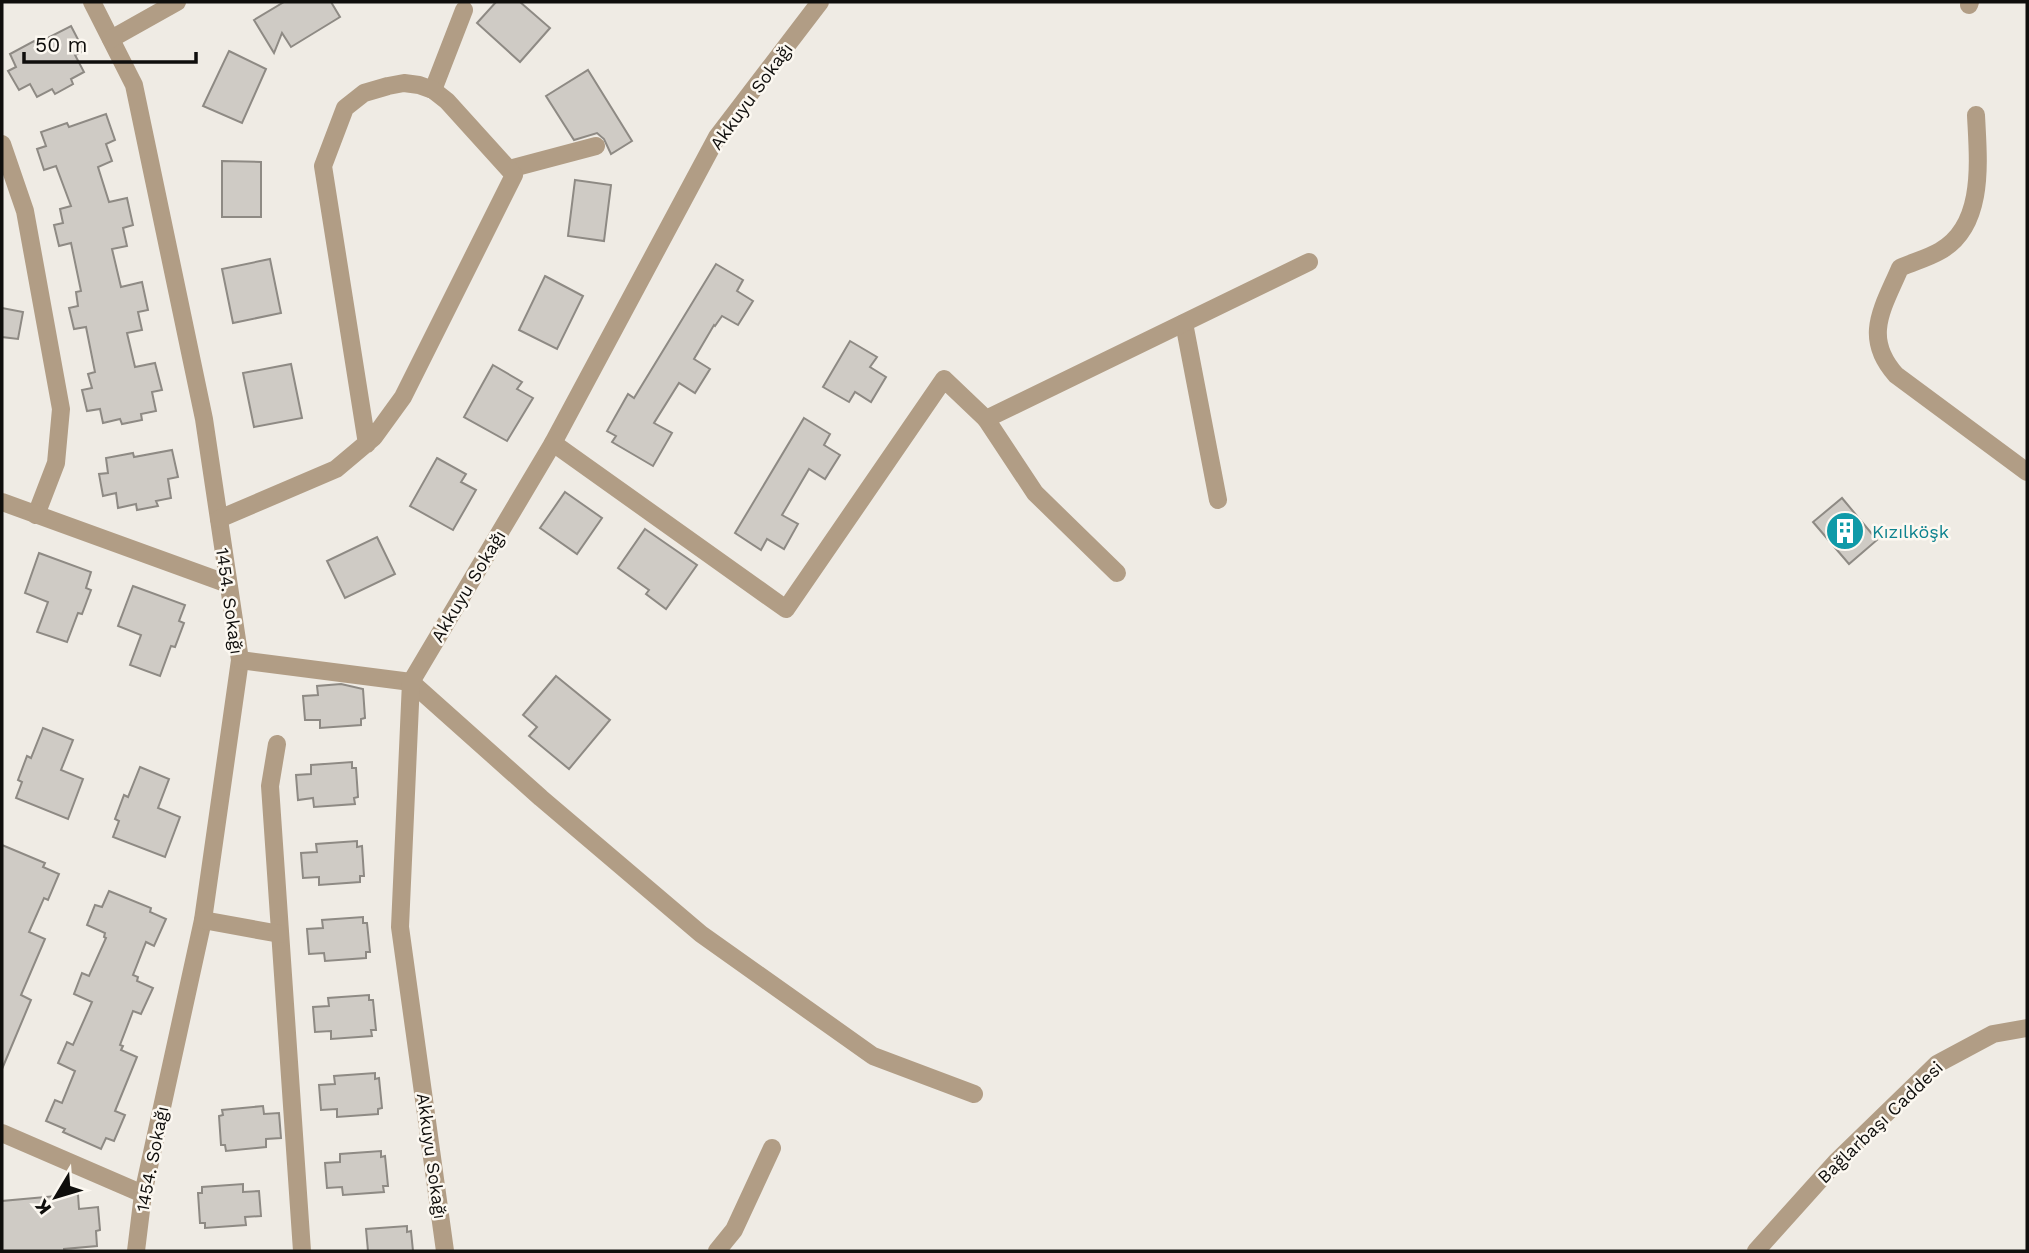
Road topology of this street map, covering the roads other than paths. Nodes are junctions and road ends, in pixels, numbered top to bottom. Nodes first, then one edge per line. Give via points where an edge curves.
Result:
1 (92, 2) edge
2 (177, 2) edge
3 (820, 2) edge
4 (464, 10) dead end
5 (111, 40) junction
6 (433, 90) junction
7 (1976, 115) dead end
8 (2, 144) edge
9 (596, 146) dead end
10 (509, 169) junction
11 (8, 178) edge
12 (1309, 262) dead end
13 (1184, 323) junction
14 (986, 419) junction
15 (553, 443) junction
16 (367, 444) junction
17 (2027, 472) edge
18 (1218, 500) dead end
19 (2, 502) edge
20 (36, 514) junction
21 (219, 519) junction
22 (1117, 573) dead end
23 (228, 584) junction
24 (240, 660) junction
25 (411, 682) junction
26 (277, 744) dead end
27 (202, 920) junction
28 (280, 934) junction
29 (2027, 1028) edge
30 (974, 1094) dead end
31 (2, 1132) edge
32 (772, 1148) dead end
33 (143, 1194) junction
34 (136, 1251) edge
35 (302, 1251) edge
36 (445, 1251) edge
37 (717, 1251) edge
38 (1756, 1251) edge

1 - 5 street, 1454. Sokağı
2 - 5 street
3 - 15 street, Akkuyu Sokağı via 718,137
4 - 6 street
5 - 21 street, 1454. Sokağı via 134,85 204,419
6 - 10 street
6 - 16 street via 404,83 364,93 345,108 323,166
7 - 17 street via 1978,183 1971,212 1956,238 1941,250 1900,268 1879,317 1877,334 1886,364 1896,375
8 - 11 street
9 - 10 street
10 - 16 street via 514,175 403,397
11 - 20 street via 25,211 61,409 56,463
12 - 13 street
13 - 14 street
13 - 18 street
14 - 15 street via 944,379 786,609
14 - 22 street via 1035,493
15 - 25 street, Akkuyu Sokağı
16 - 21 street via 336,469
19 - 20 street
20 - 23 street
21 - 23 street, 1454. Sokağı
23 - 24 street, 1454. Sokağı
24 - 25 street
24 - 27 street, 1454. Sokağı
25 - 30 street via 701,934 873,1056
25 - 36 street, Akkuyu Sokağı via 400,926
26 - 28 street via 270,786
27 - 28 street
27 - 33 street, 1454. Sokağı
28 - 35 street
29 - 38 street, Bağlarbaşı Caddesi via 1993,1034 1937,1064 1836,1162
31 - 33 street
32 - 37 street via 734,1230
33 - 34 street, 1454. Sokağı

